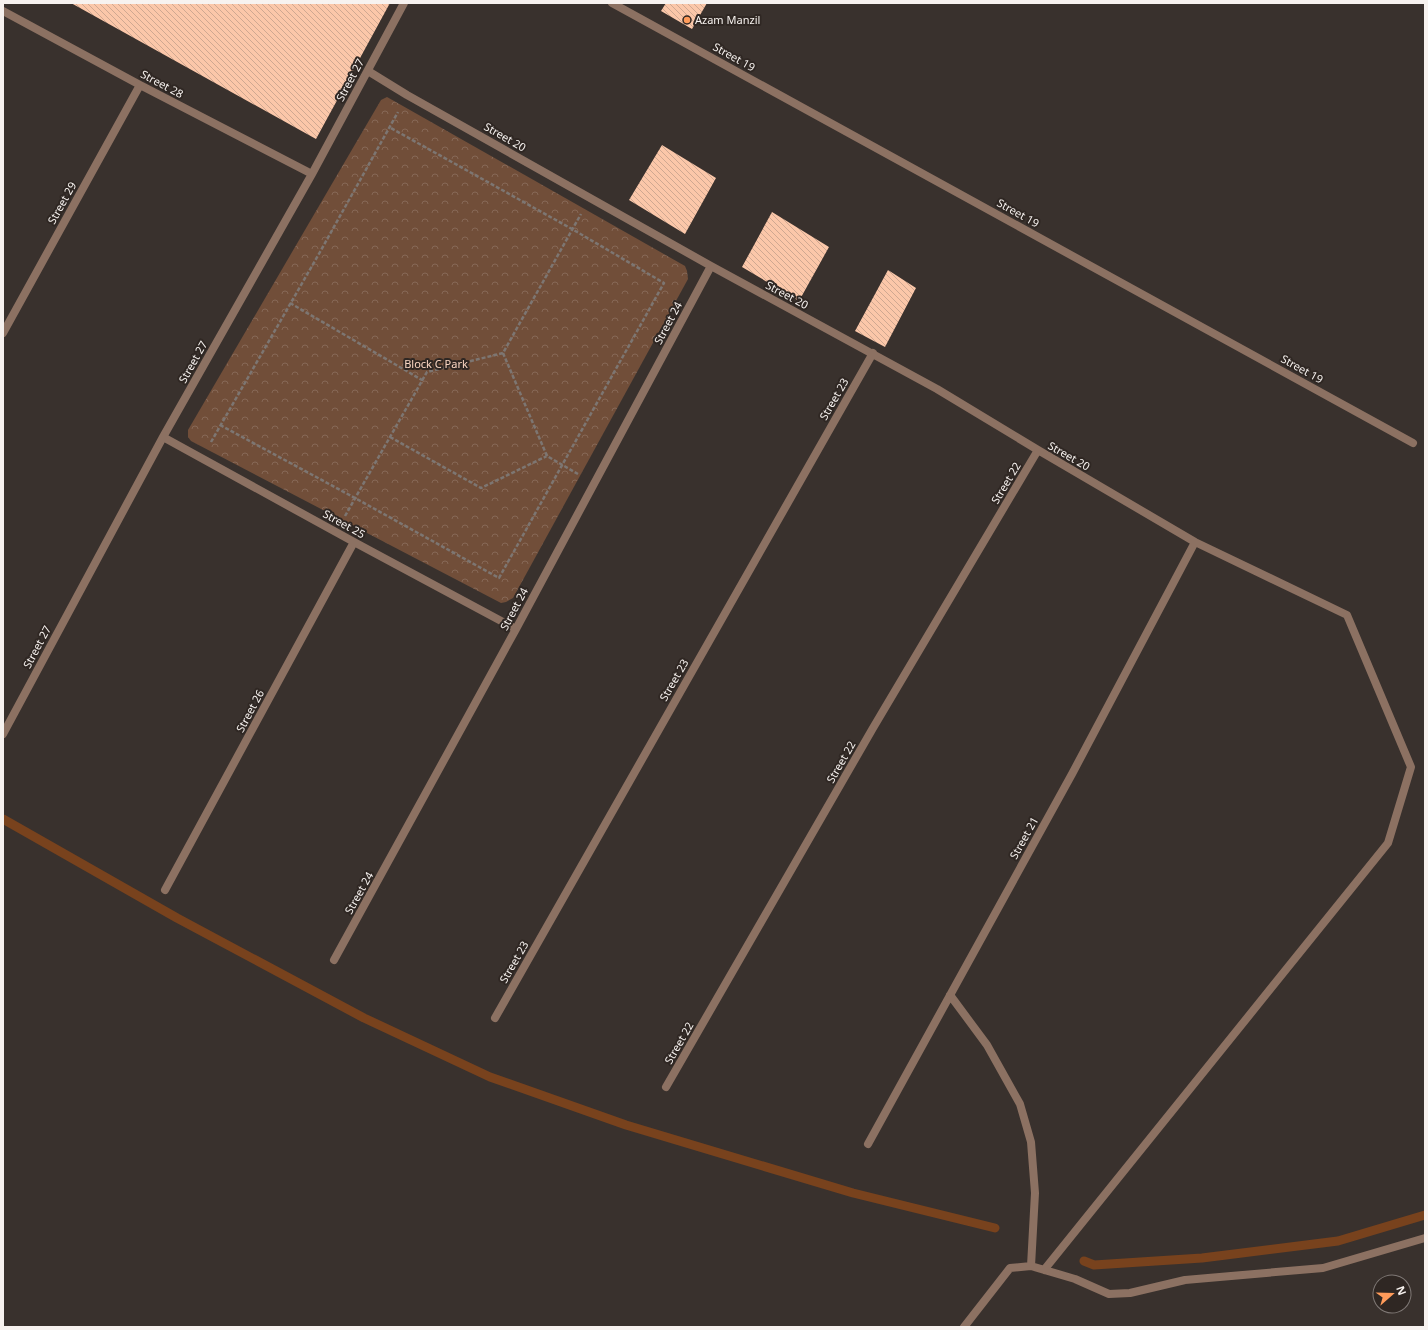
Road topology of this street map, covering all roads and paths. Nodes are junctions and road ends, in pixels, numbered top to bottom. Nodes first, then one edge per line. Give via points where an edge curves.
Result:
1 (404, 3) edge
2 (612, 3) edge
3 (3, 11) edge
4 (368, 71) junction
5 (140, 85) junction
6 (407, 95) junction
7 (389, 127) junction
8 (312, 174) junction
9 (589, 198) junction
10 (572, 229) junction
11 (711, 266) junction
12 (290, 303) junction
13 (3, 333) edge
14 (503, 353) junction
15 (873, 353) junction
16 (422, 380) junction
17 (220, 425) junction
18 (163, 437) junction
19 (390, 437) junction
20 (1413, 443) dead end
21 (1038, 450) junction
22 (547, 456) junction
23 (202, 458) junction
24 (562, 465) junction
25 (594, 484) junction
26 (355, 498) junction
27 (336, 532) junction
28 (354, 542) junction
29 (1195, 542) junction
30 (516, 629) junction
31 (3, 734) edge
32 (165, 890) dead end
33 (334, 960) dead end
34 (950, 995) junction
35 (495, 1018) dead end
36 (666, 1087) dead end
37 (868, 1144) dead end
38 (1425, 1238) edge
39 (1031, 1266) junction
40 (1044, 1270) junction
41 (964, 1327) edge

1 - 4 street, Street 27
2 - 20 street, Street 19
3 - 5 street, Street 28
4 - 6 street, Street 20
4 - 8 street, Street 27
5 - 8 street, Street 28
5 - 13 street, Street 29
6 - 7 path
6 - 9 street, Street 20
7 - 10 path
7 - 12 path
8 - 18 street, Street 27
9 - 10 path
9 - 11 street, Street 20
10 - 14 path
10 - 24 path via 664,283
11 - 15 street, Street 20
11 - 25 street, Street 24
12 - 16 path
12 - 17 path
14 - 16 path via 426,372
14 - 22 path
15 - 21 street, Street 20
15 - 35 street, Street 23
16 - 19 path
17 - 23 path
17 - 26 path
18 - 23 street, Street 25
18 - 31 street, Street 27
19 - 22 path via 481,488
19 - 26 path
21 - 29 street, Street 20
21 - 36 street, Street 22 via 873,728
22 - 24 path
23 - 27 street, Street 25
24 - 25 path
24 - 26 path via 499,578
25 - 30 street, Street 24
26 - 27 path
27 - 28 street, Street 25
28 - 30 street, Street 25
28 - 32 street, Street 26
29 - 34 street, Street 21 via 1072,774
29 - 40 street, Street 20 via 1347,615 1410,767 1388,843
30 - 33 street, Street 24
34 - 37 street, Street 21
34 - 39 street via 987,1045 1020,1104 1031,1142 1035,1193
38 - 40 street via 1323,1268 1184,1280 1130,1293 1109,1294
39 - 40 street
39 - 41 street via 1010,1268

